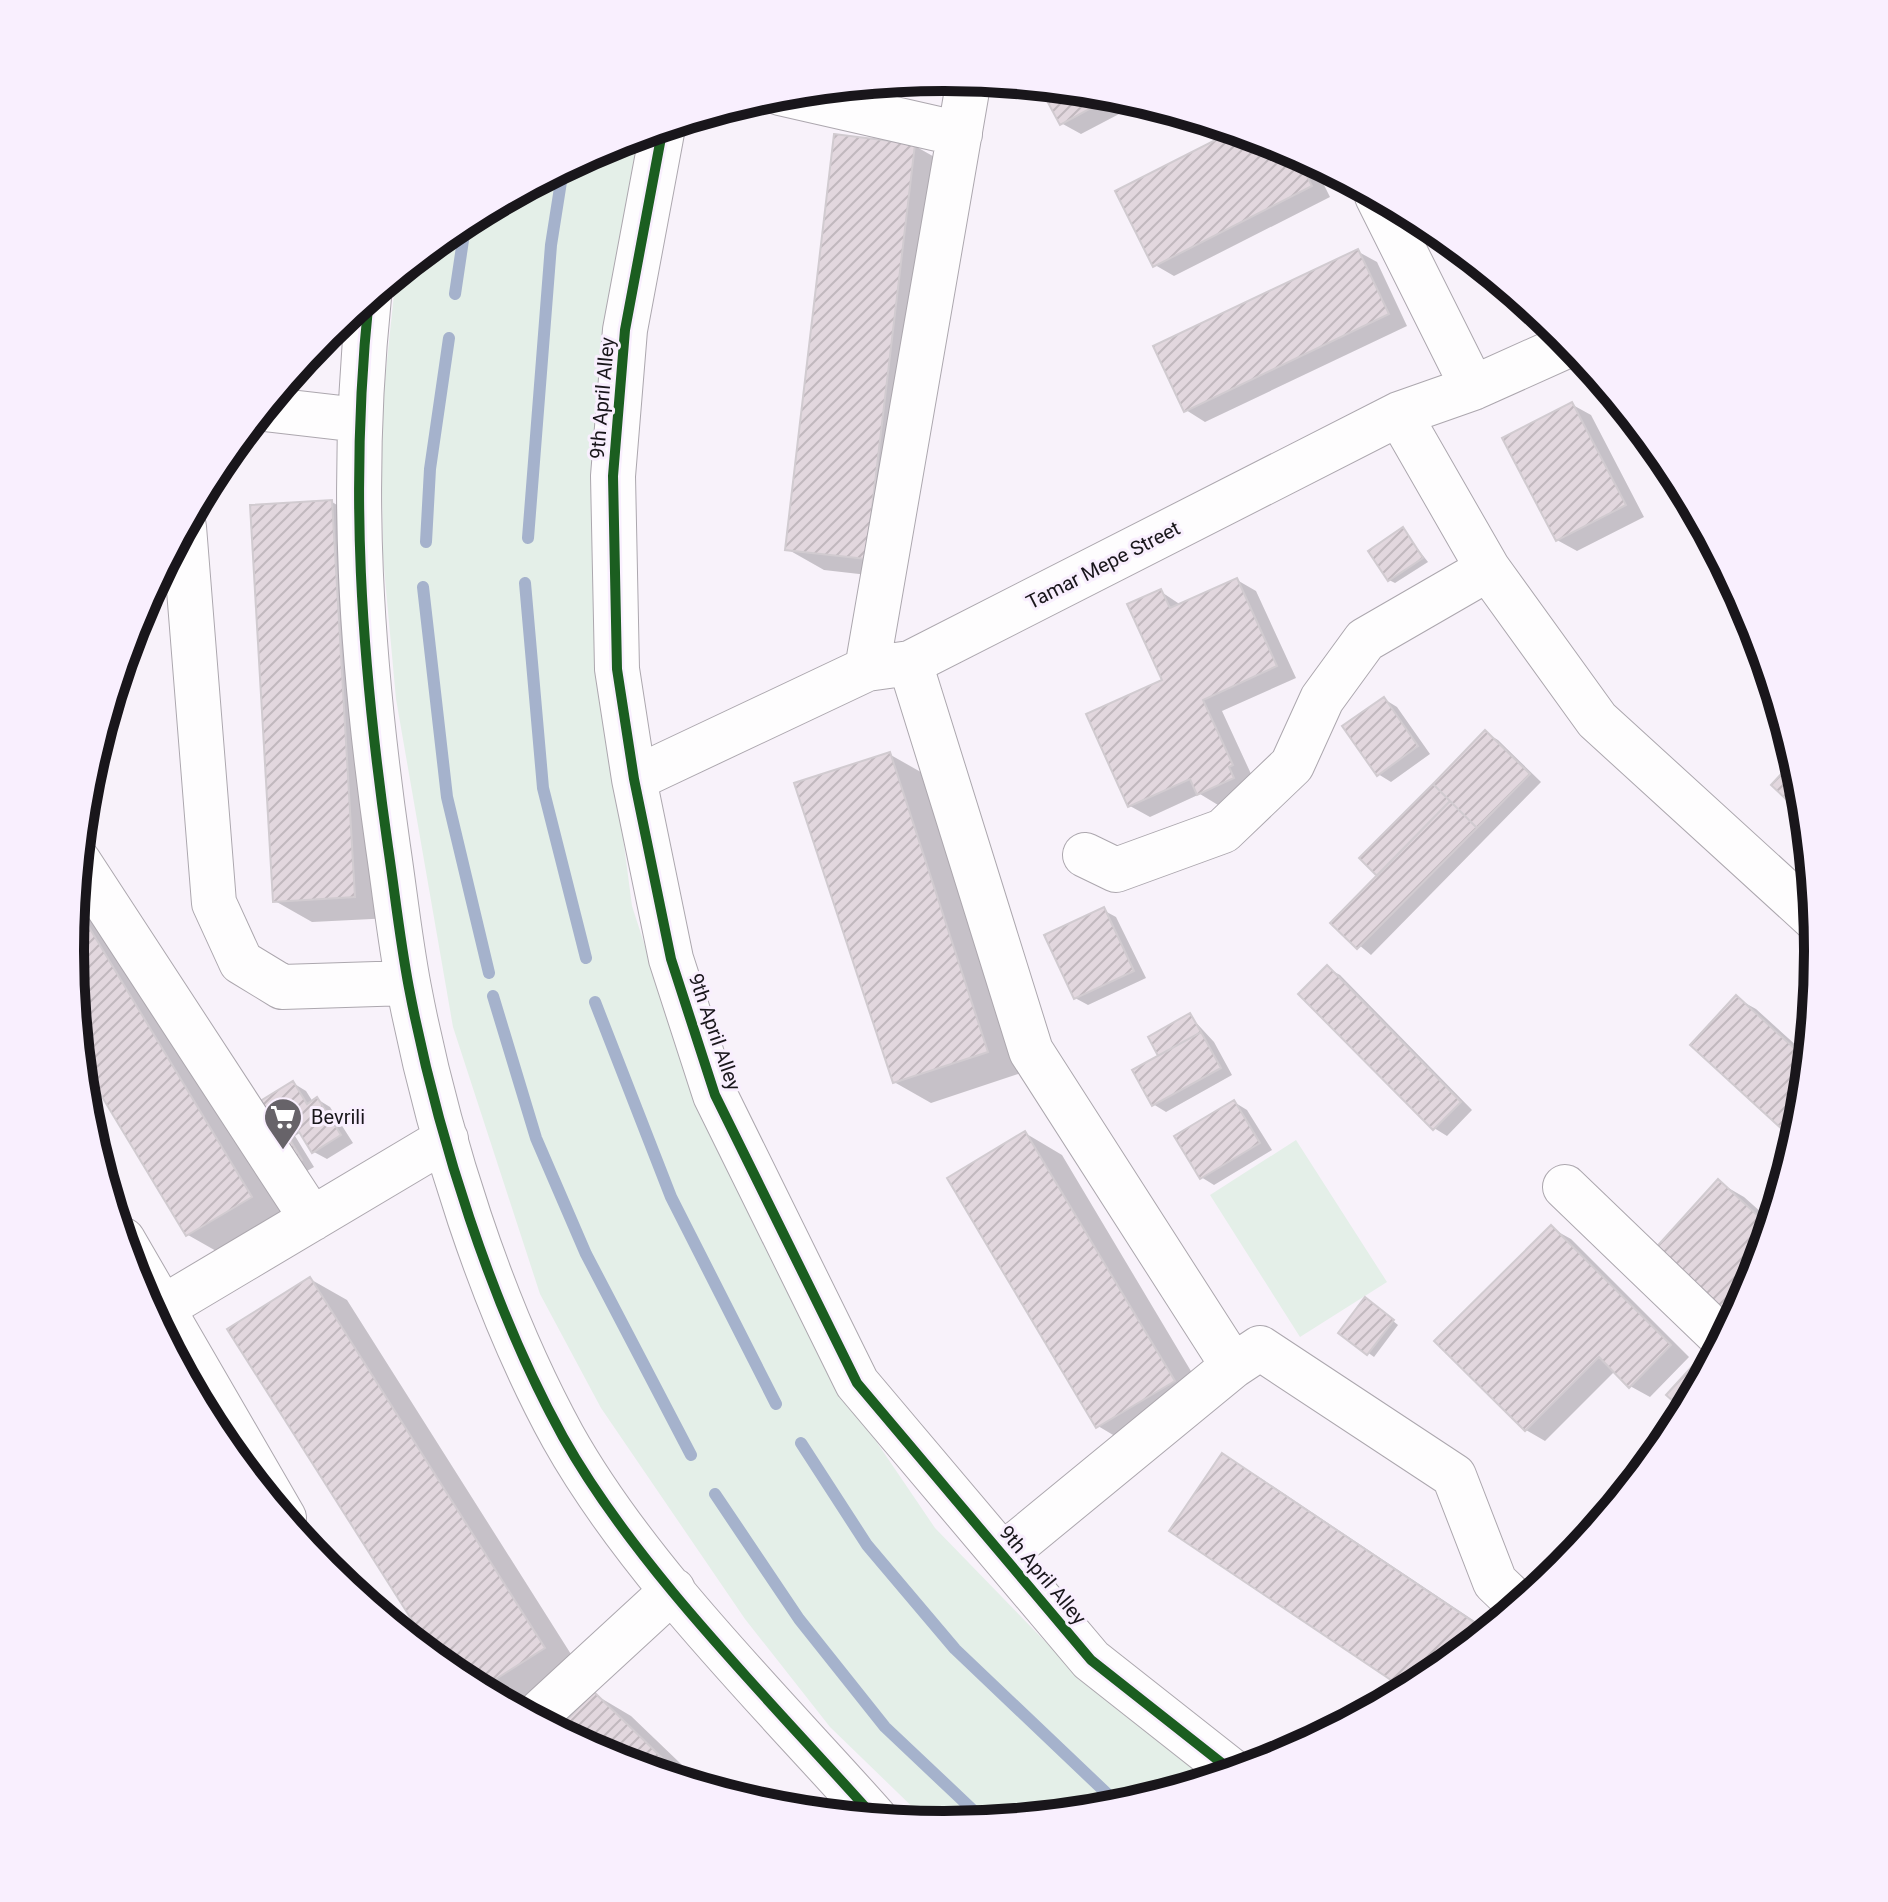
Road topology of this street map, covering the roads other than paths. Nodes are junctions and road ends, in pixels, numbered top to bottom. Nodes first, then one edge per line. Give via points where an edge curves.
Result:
1 (967, 92) edge
2 (815, 101) edge
3 (960, 134) junction
4 (661, 140) edge
5 (1386, 213) edge
6 (368, 313) edge
7 (1558, 350) edge
8 (1473, 388) junction
9 (276, 410) edge
10 (1399, 414) junction
11 (359, 420) junction
12 (186, 547) edge
13 (1488, 569) junction
14 (910, 663) junction
15 (867, 669) junction
16 (634, 779) junction
17 (1085, 855) dead end
18 (88, 875) edge
19 (1802, 908) edge
20 (408, 983) junction
21 (446, 1139) junction
22 (1565, 1187) dead end
23 (312, 1219) junction
24 (162, 1308) edge
25 (1715, 1331) edge
26 (1233, 1366) junction
27 (194, 1371) edge
28 (232, 1433) edge
29 (1003, 1555) junction
30 (673, 1590) junction
31 (1511, 1598) edge
32 (542, 1711) edge
33 (1223, 1764) edge
34 (865, 1807) edge

1 - 3 street
2 - 3 street
3 - 15 street
4 - 16 street, 9th April Alley via 625,330 613,476 617,669
5 - 8 street
6 - 11 street
7 - 8 street, Tamar Mepe Street
8 - 10 street, Tamar Mepe Street
9 - 11 street
10 - 13 street
10 - 14 street, Tamar Mepe Street
11 - 20 street via 358,567 368,705
12 - 20 street via 214,903 241,962 282,987
13 - 17 street via 1365,640 1322,699 1292,765 1223,831 1116,870
13 - 19 street via 1597,720
14 - 15 street, Tamar Mepe Street
14 - 26 street via 1031,1051
15 - 16 street, Tamar Mepe Street
16 - 29 street, 9th April Alley via 671,959 715,1095 857,1383
18 - 23 street
20 - 21 street
21 - 23 street
21 - 30 street via 510,1329 558,1425 617,1517
22 - 25 street
23 - 24 street
26 - 29 street
26 - 31 street via 1260,1348 1454,1476 1495,1582
27 - 28 street
29 - 33 street, 9th April Alley via 1091,1660
30 - 32 street
30 - 34 street

